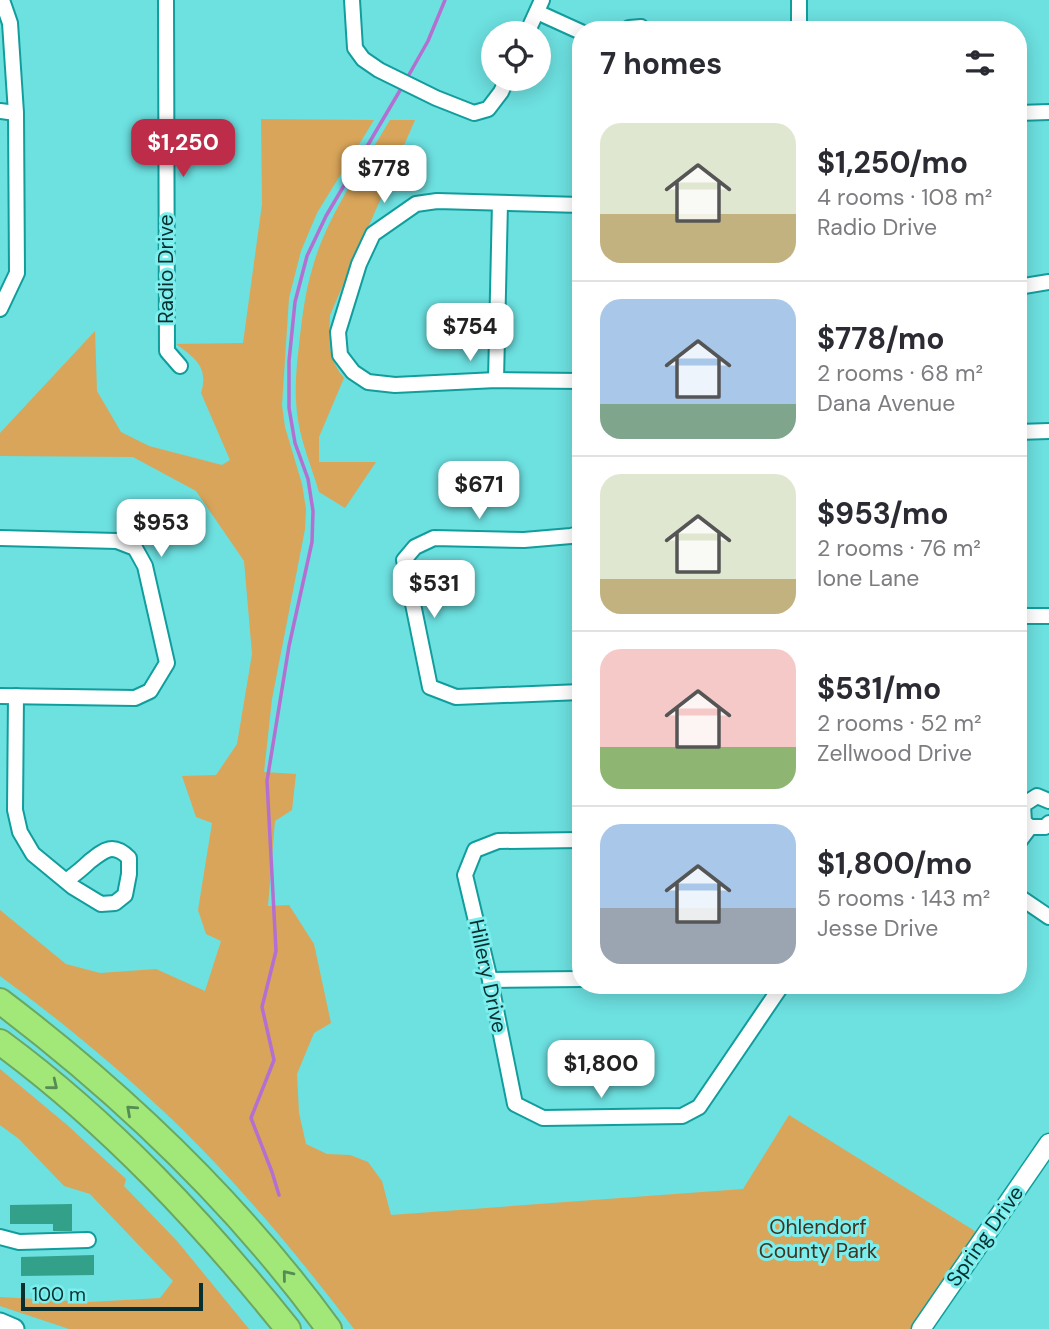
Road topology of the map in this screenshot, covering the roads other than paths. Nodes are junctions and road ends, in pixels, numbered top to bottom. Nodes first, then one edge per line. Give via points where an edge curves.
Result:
1 (2, 0) edge
2 (166, 0) edge
3 (352, 0) edge
4 (799, 0) edge
5 (539, 6) edge
6 (799, 21) edge
7 (572, 26) edge
8 (501, 91) edge
9 (0, 111) edge
10 (1049, 112) edge
11 (16, 113) junction
12 (1027, 113) edge
13 (500, 203) junction
14 (572, 205) edge
15 (1049, 282) edge
16 (1027, 286) edge
17 (0, 309) edge
18 (180, 366) dead end
19 (496, 380) junction
20 (572, 381) edge
21 (1049, 431) edge
22 (1027, 432) edge
23 (572, 536) edge
24 (0, 538) edge
25 (1027, 616) edge
26 (1049, 616) edge
27 (572, 692) edge
28 (0, 696) edge
29 (16, 696) junction
30 (1049, 801) edge
31 (1027, 802) edge
32 (1049, 823) edge
33 (1027, 824) edge
34 (1030, 827) junction
35 (1027, 831) edge
36 (572, 840) edge
37 (66, 881) junction
38 (1027, 902) edge
39 (1049, 917) edge
40 (572, 979) edge
41 (490, 981) junction
42 (776, 994) edge
43 (0, 1001) edge
44 (0, 1042) edge
45 (1049, 1143) edge
46 (0, 1237) edge
47 (88, 1240) dead end
48 (0, 1324) edge
49 (14, 1329) edge
50 (288, 1329) edge
51 (329, 1329) edge
52 (921, 1329) edge

1 - 11 street via 10,23
2 - 18 street, Radio Drive via 167,351
3 - 8 street via 355,48 379,70 474,113 488,109
4 - 6 street
5 - 7 street
9 - 11 street
10 - 12 street
11 - 17 street via 17,274
13 - 14 street
13 - 19 street
13 - 19 street via 416,204 373,234 338,332 340,355 368,382
15 - 16 street
19 - 20 street
21 - 22 street
23 - 27 street via 434,538 415,547 404,560 430,687 456,697
24 - 29 street via 117,541 135,548 145,566 167,663 150,691 135,698
25 - 26 street
28 - 29 street
29 - 37 street via 15,810 20,832 33,854
30 - 31 street via 1037,796
32 - 34 street
33 - 34 street
34 - 35 street
36 - 41 street, Hillery Drive via 498,841 475,850 465,875
37 - 37 street via 100,904 115,903 125,895 129,858 123,852 103,851
38 - 39 street
40 - 41 street
41 - 42 street, Hillery Drive via 515,1104 543,1118 682,1116 699,1107
51 -> 43 highway via 240,1219 145,1122
44 -> 50 highway via 159,1181
45 - 52 street, Spring Drive
46 - 47 street via 19,1242
48 - 49 main road

